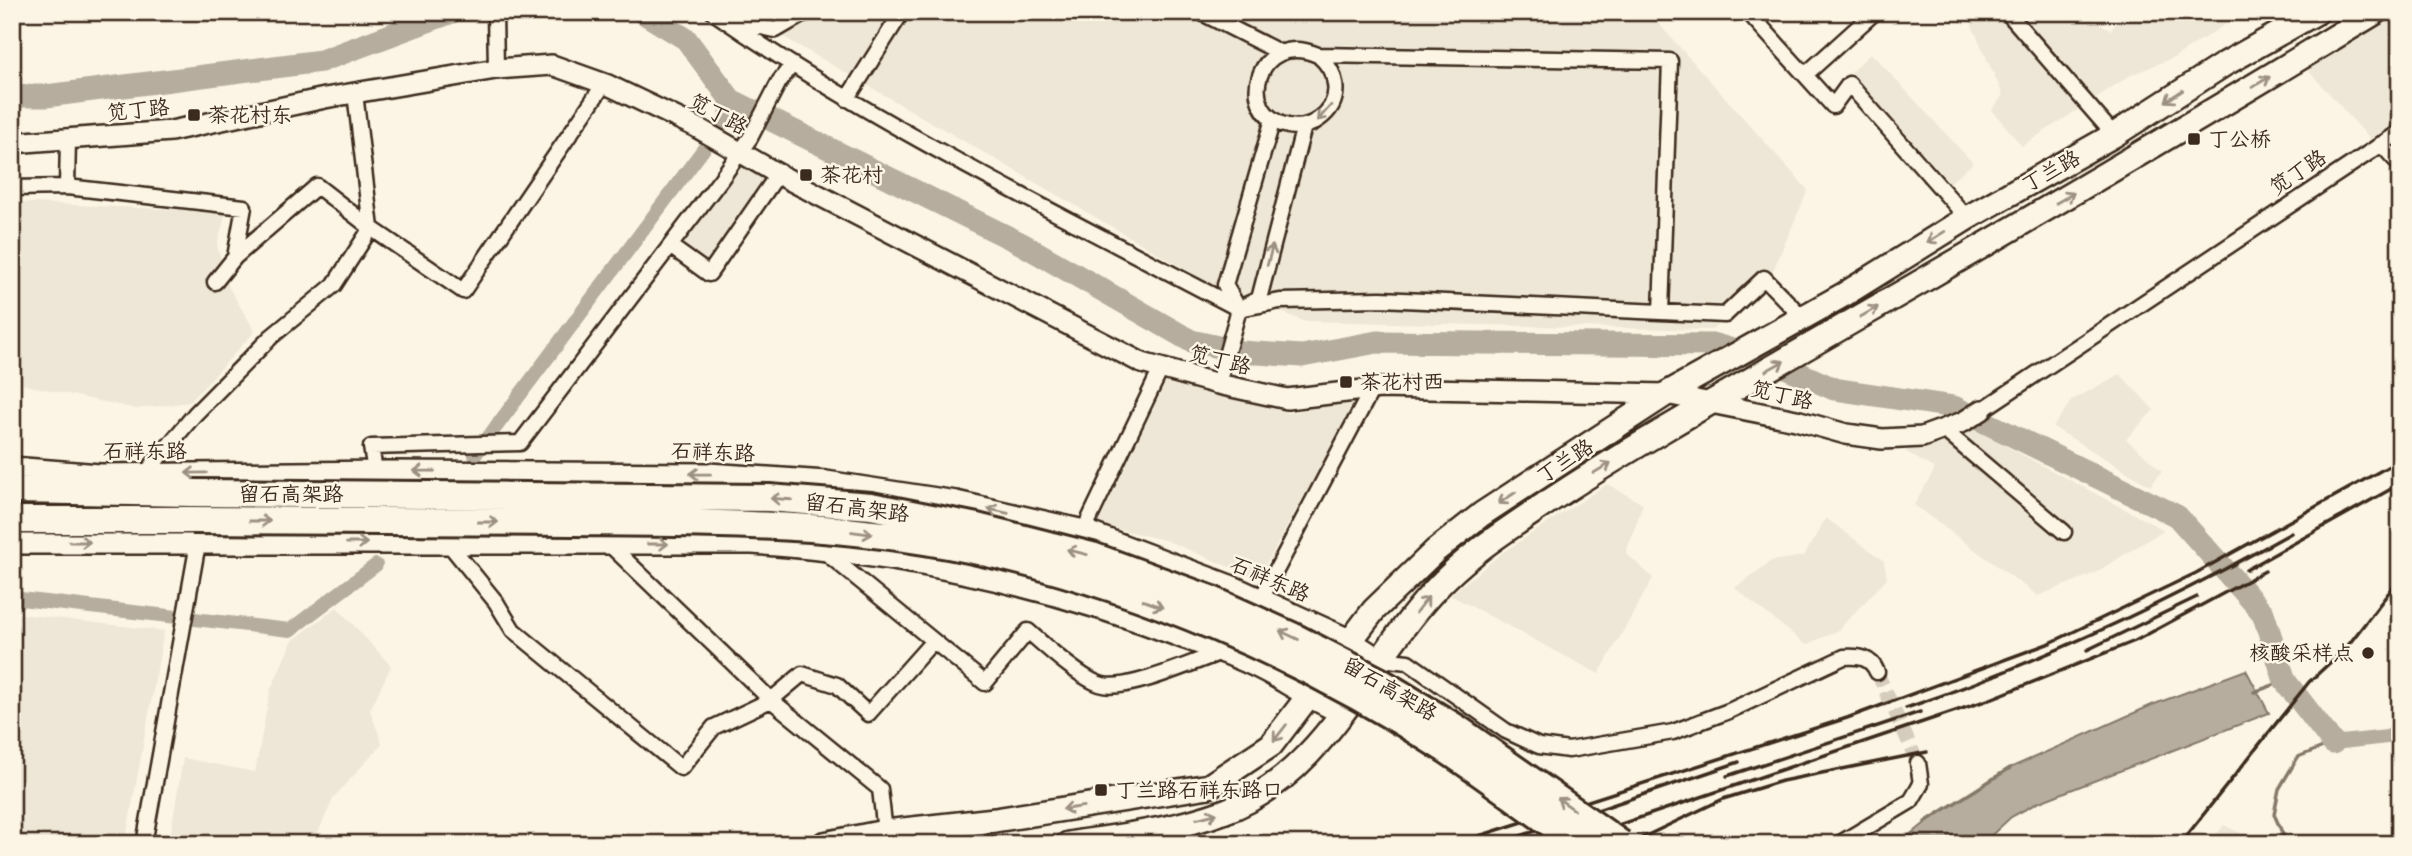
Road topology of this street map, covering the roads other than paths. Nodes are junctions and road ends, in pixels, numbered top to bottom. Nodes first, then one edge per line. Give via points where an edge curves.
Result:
1 (807, 12) edge
2 (902, 12) edge
3 (1200, 12) edge
4 (1748, 12) edge
5 (1875, 12) edge
6 (2007, 12) edge
7 (2317, 12) edge
8 (2376, 12) edge
9 (495, 14) edge
10 (718, 16) edge
11 (1279, 52) junction
12 (1318, 54) junction
13 (791, 66) junction
14 (496, 69) junction
15 (1805, 75) junction
16 (604, 84) junction
17 (355, 93) junction
18 (848, 99) junction
19 (1273, 119) junction
20 (1304, 126) junction
21 (2400, 132) edge
22 (2114, 135) junction
23 (68, 139) junction
24 (12, 143) edge
25 (737, 144) junction
26 (2381, 144) junction
27 (2400, 165) edge
28 (778, 174) junction
29 (67, 187) junction
30 (12, 188) edge
31 (1967, 218) junction
32 (371, 228) junction
33 (670, 246) junction
34 (235, 257) junction
35 (215, 282) dead end
36 (1239, 309) junction
37 (1661, 312) junction
38 (1802, 317) junction
39 (1161, 369) junction
40 (1221, 377) junction
41 (1372, 389) junction
42 (1666, 394) junction
43 (1712, 403) junction
44 (1982, 410) joint
45 (1944, 430) junction
46 (12, 467) edge
47 (375, 471) junction
48 (145, 474) junction
49 (12, 490) edge
50 (12, 520) edge
51 (1084, 530) junction
52 (195, 532) junction
53 (2064, 532) dead end
54 (12, 544) edge
55 (449, 544) junction
56 (609, 544) junction
57 (821, 549) junction
58 (1261, 599) junction
59 (1349, 639) junction
60 (933, 640) junction
61 (1219, 653) junction
62 (1380, 659) junction
63 (1877, 672) tunnel mouth
64 (1307, 699) junction
65 (771, 700) junction
66 (1343, 714) junction
67 (1918, 763) tunnel mouth
68 (885, 832) junction
69 (144, 844) edge
70 (824, 844) edge
71 (1068, 844) edge
72 (1579, 844) edge
73 (1621, 844) edge
74 (1839, 844) edge

1 - 10 street via 776,30
2 - 18 street
3 - 11 street
4 - 15 street
5 - 15 street
6 - 22 street
7 -> 22 main road, 丁兰路
43 -> 8 main road, 丁兰路 via 2168,139
9 - 14 street
10 - 13 street
11 - 12 street via 1292,48
11 - 19 street via 1268,60 1257,84 1258,97
12 -> 20 street via 1334,75 1336,88 1327,113
12 - 37 street via 1670,61
13 - 18 street
13 - 25 street
14 - 16 main road, 笕丁路 via 552,65
14 - 17 main road, 笕丁路
15 - 31 street via 1833,106 1849,84
16 - 25 main road, 笕丁路
16 - 32 street via 463,291
17 - 23 main road, 笕丁路 via 171,131
17 - 32 street
18 - 36 street
19 - 20 street
19 - 36 street via 1225,285
36 -> 20 street via 1259,299
21 - 26 street, 笕丁路
22 - 31 main road, 丁兰路
23 - 24 main road, 笕丁路
23 - 29 street
25 - 28 main road, 笕丁路
25 - 33 street
26 - 27 street
26 - 44 street, 笕丁路
28 - 33 street via 709,274
28 - 39 main road, 笕丁路
29 - 30 street
29 - 34 street via 244,207
31 -> 38 main road, 丁兰路
32 - 34 street via 317,186
32 - 48 street via 334,285 271,337 195,414
33 - 47 street via 520,443 371,447
34 - 35 street
36 - 37 street via 1280,301 1381,299
36 - 40 street
37 - 38 street via 1725,315 1764,278
38 - 42 main road, 丁兰路
39 - 40 main road, 笕丁路
39 - 51 street
40 - 41 main road, 笕丁路 via 1287,399
41 - 42 main road, 笕丁路
41 - 58 street
42 - 43 main road, 笕丁路
42 -> 59 main road, 丁兰路 via 1482,514 1435,551
43 - 45 main road, 笕丁路 via 1882,439 1922,437
62 -> 43 main road, 丁兰路 via 1432,592 1489,541
44 - 45 main road, 笕丁路
45 - 53 street
46 - 48 main road, 石祥东路
47 -> 48 main road, 石祥东路
51 -> 47 main road, 石祥东路 via 956,501 826,481 708,473
73 -> 49 highway, 留石高架路, bridge via 1458,729 1292,636 1210,599 1092,556 977,527 871,506 769,498
50 - 52 highway, 留石高架路
51 - 58 main road, 石祥东路
54 -> 52 main road
52 -> 55 main road
52 - 69 street via 190,591
52 -> 72 highway, 留石高架路, bridge via 768,523 970,550 1083,579 1280,656 1447,750
55 - 56 main road
55 - 65 street via 513,630 681,768 713,727
56 -> 57 main road
56 - 65 street
57 - 60 street
57 - 61 main road via 920,562 1015,585 1083,603
58 - 59 main road, 石祥东路
59 - 62 main road, 石祥东路
59 - 64 main road, 丁兰路
60 - 61 street via 985,684 1028,631 1066,663 1104,685 1144,680
60 - 65 street via 868,714 837,685 802,674
61 - 64 main road via 1277,678
62 - 63 street via 1408,662 1506,731 1539,746 1569,750 1673,732 1729,712 1844,657 1860,656 1874,664
62 - 66 main road, 丁兰路
64 - 66 main road
64 -> 68 main road, 丁兰路 via 1271,745 1209,786 995,820
65 - 68 street via 880,789
71 -> 66 main road, 丁兰路 via 1145,832 1226,811 1276,783
67 - 74 street via 1921,784 1911,801
68 - 70 main road, 丁兰路

